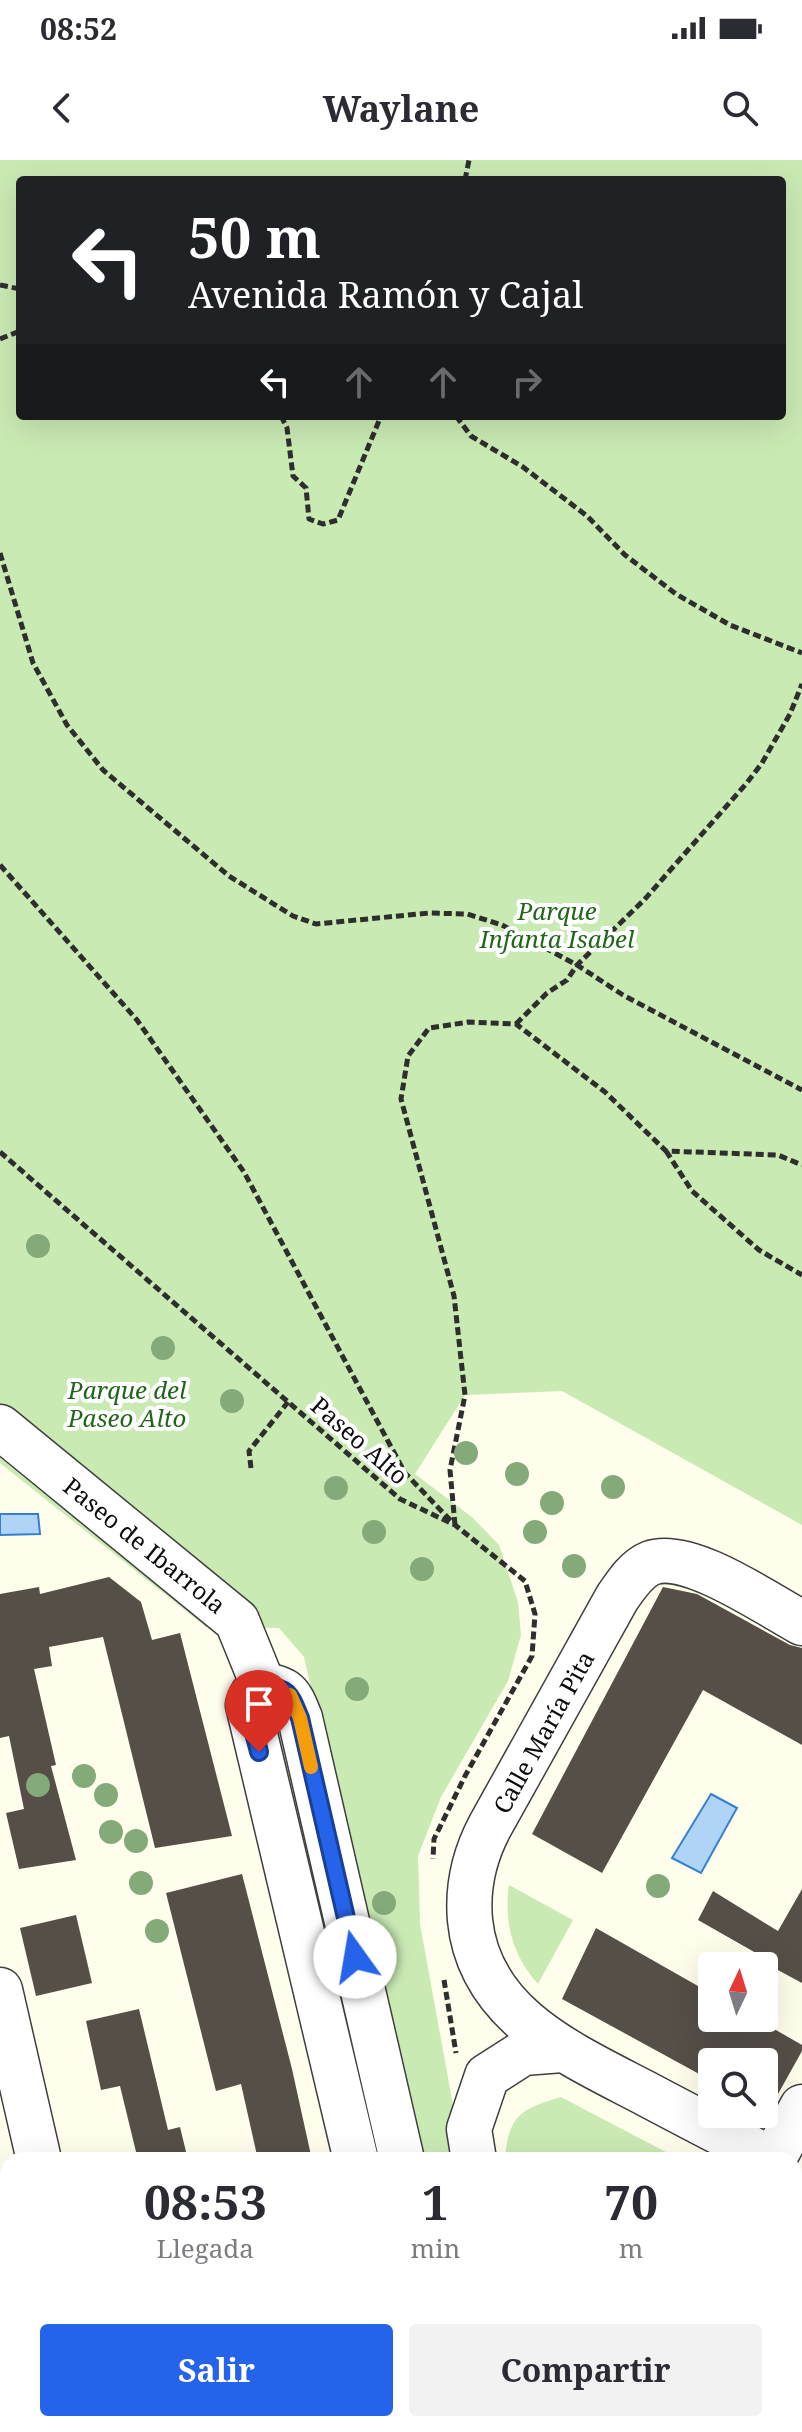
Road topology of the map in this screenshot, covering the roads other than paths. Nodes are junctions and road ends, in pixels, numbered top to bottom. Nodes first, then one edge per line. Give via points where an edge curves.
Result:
1 (0, 1427) edge
2 (802, 1623) edge
3 (263, 1685) junction
4 (0, 1990) edge
5 (562, 2050) junction
6 (802, 2107) edge
7 (37, 2152) edge
8 (354, 2152) edge
9 (400, 2152) edge
10 (473, 2152) edge
11 (758, 2152) edge
12 (777, 2152) edge

1 - 3 street, Paseo de Ibarrola via 237,1621
2 - 5 street, Calle María Pita via 691,1562 665,1559 647,1564 617,1598 476,1854 469,1913 481,1969 517,2015
3 - 8 street via 248,1705
3 - 9 street via 283,1688 300,1718
4 - 7 street
5 - 10 street via 523,2053 487,2076 469,2129
5 - 11 street, Calle María Pita
6 - 12 street

